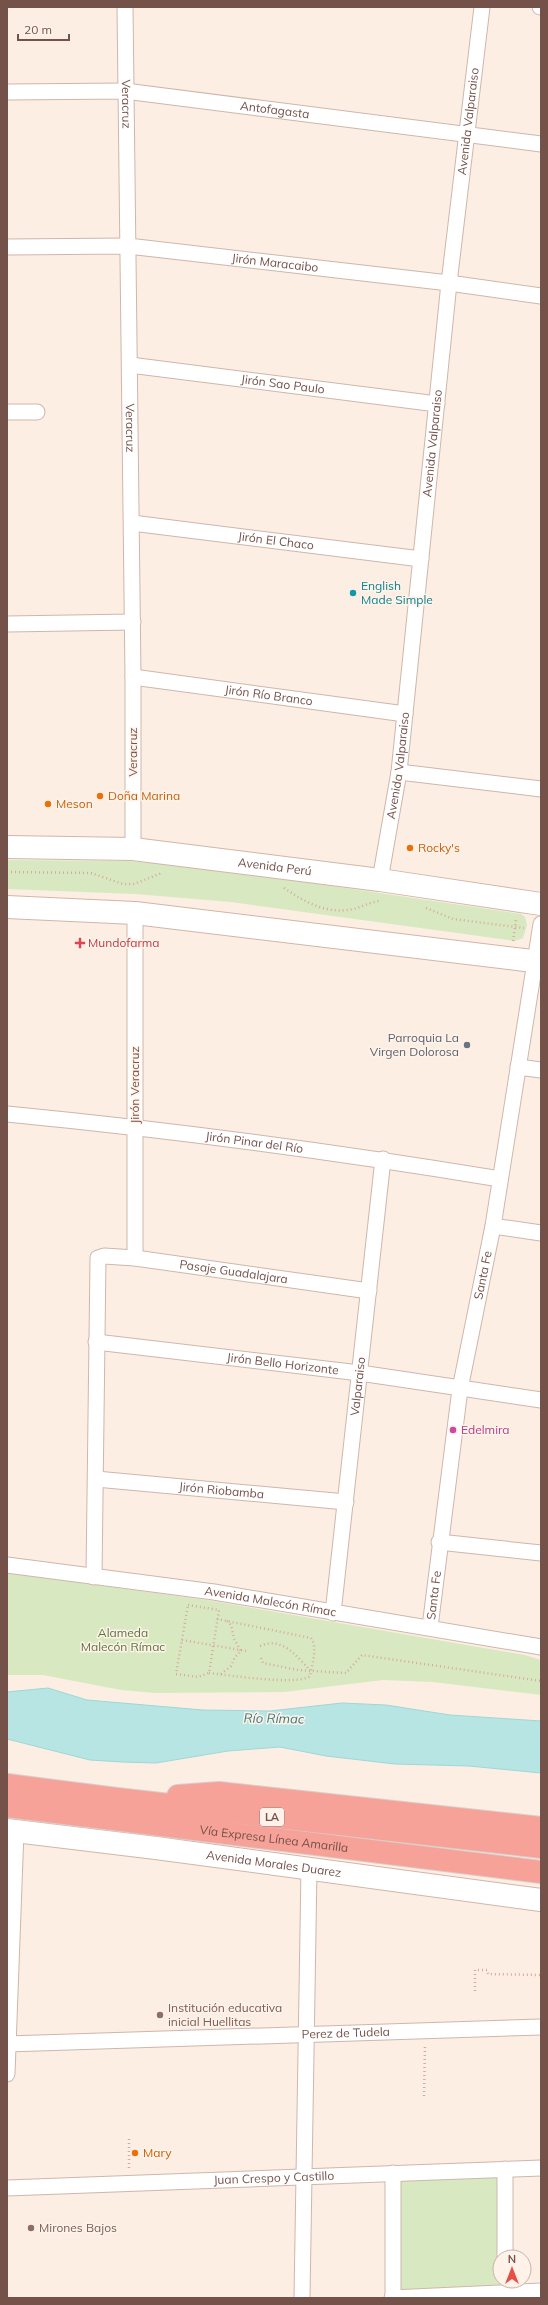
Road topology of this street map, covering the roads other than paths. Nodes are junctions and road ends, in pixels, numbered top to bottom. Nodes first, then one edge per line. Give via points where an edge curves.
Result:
1 (125, 7) edge
2 (482, 7) edge
3 (125, 91) junction
4 (7, 92) edge
5 (468, 134) junction
6 (541, 144) edge
7 (128, 246) junction
8 (7, 247) edge
9 (449, 283) junction
10 (541, 296) edge
11 (130, 365) junction
12 (437, 404) junction
13 (7, 412) edge
14 (37, 412) dead end
15 (132, 523) junction
16 (421, 559) junction
17 (133, 622) junction
18 (7, 624) edge
19 (133, 677) junction
20 (405, 714) junction
21 (399, 772) junction
22 (541, 789) edge
23 (7, 847) edge
24 (133, 849) junction
25 (383, 890) junction
26 (541, 904) edge
27 (7, 907) edge
28 (135, 913) junction
29 (534, 926) edge
30 (538, 961) edge
31 (518, 1067) junction
32 (541, 1070) edge
33 (7, 1114) edge
34 (136, 1126) junction
35 (383, 1159) junction
36 (500, 1178) junction
37 (493, 1226) junction
38 (541, 1233) edge
39 (135, 1258) junction
40 (369, 1291) junction
41 (96, 1342) junction
42 (360, 1373) junction
43 (460, 1390) junction
44 (541, 1400) edge
45 (96, 1479) junction
46 (346, 1502) junction
47 (439, 1542) junction
48 (541, 1553) edge
49 (7, 1565) edge
50 (94, 1577) junction
51 (333, 1613) junction
52 (430, 1627) junction
53 (539, 1646) edge
54 (7, 1785) edge
55 (7, 1806) edge
56 (11, 1831) edge
57 (540, 1840) edge
58 (309, 1868) junction
59 (537, 1871) edge
60 (541, 1900) edge
61 (541, 2027) edge
62 (306, 2033) junction
63 (8, 2044) edge
64 (7, 2074) edge
65 (541, 2168) edge
66 (505, 2169) junction
67 (393, 2173) junction
68 (304, 2176) junction
69 (7, 2188) edge
70 (505, 2249) edge
71 (492, 2287) edge
72 (527, 2289) edge
73 (541, 2291) edge
74 (302, 2298) edge
75 (393, 2298) edge

1 - 3 street, Veracruz
2 - 5 street, Avenida Valparaiso
3 - 4 street, Antofagasta
3 - 5 street, Antofagasta
3 - 7 street, Veracruz
5 - 6 street, Antofagasta
5 - 9 street, Avenida Valparaiso
7 - 8 street, Jirón Maracaibo
7 - 9 street, Jirón Maracaibo
7 - 11 street, Veracruz
9 - 10 street, Jirón Maracaibo
9 - 12 street, Avenida Valparaiso
11 - 12 street, Jirón Sao Paulo
11 - 15 street, Veracruz
12 - 16 street, Avenida Valparaiso
13 - 14 street
15 - 16 street, Jirón El Chaco
15 - 17 street, Veracruz
16 - 20 street, Avenida Valparaiso
17 - 18 street
17 - 19 street, Veracruz
19 - 20 street, Jirón Río Branco
19 - 24 street, Veracruz
20 - 21 street, Avenida Valparaiso
21 - 22 street
21 - 25 street, Avenida Valparaiso
23 - 24 main road, Avenida Perú
24 - 25 main road, Avenida Perú
25 - 26 main road, Avenida Perú
27 - 28 main road
28 - 30 main road
28 - 34 street, Jirón Veracruz
29 - 30 street, Santa Fe
30 - 31 street, Santa Fe
31 - 32 street
31 - 36 street, Santa Fe
33 - 34 street, Jirón Pinar del Río
34 - 35 street, Jirón Pinar del Río
34 - 39 street, Jirón Veracruz
35 - 36 street, Jirón Pinar del Río
35 - 40 street, Valparaiso
36 - 37 street, Santa Fe
37 - 38 street
37 - 43 street, Santa Fe
39 - 40 street, Pasaje Guadalajara
39 - 41 street, Pasaje Guadalajara via 98,1258
40 - 42 street, Valparaiso
41 - 42 street, Jirón Bello Horizonte
41 - 45 street
42 - 43 street, Jirón Bello Horizonte
42 - 46 street, Valparaiso
43 - 44 street, Jirón Bello Horizonte
43 - 47 street, Santa Fe
45 - 46 street, Jirón Riobamba
45 - 50 street
46 - 51 street, Valparaiso
47 - 48 street
47 - 52 street, Santa Fe
49 - 50 street, Avenida Malecón Rímac
50 - 51 street, Avenida Malecón Rímac via 214,1592
51 - 52 street, Avenida Malecón Rímac
52 - 53 street, Avenida Malecón Rímac
54 - 57 highway, Vía Expresa Línea Amarilla / LA via 116,1799
55 - 59 highway, Vía Expresa Línea Amarilla / LA
56 - 58 main road, Avenida Morales Duarez
56 - 63 street
58 - 60 main road, Avenida Morales Duarez
58 - 62 street
61 - 62 street, Perez de Tudela
62 - 63 street, Perez de Tudela
62 - 68 street
63 - 64 street
65 - 66 street, Juan Crespo y Castillo
66 - 67 street, Juan Crespo y Castillo
66 - 70 street
67 - 68 street, Juan Crespo y Castillo
67 - 75 street
68 - 69 street, Juan Crespo y Castillo
68 - 74 street
71 - 75 street
72 - 73 street

